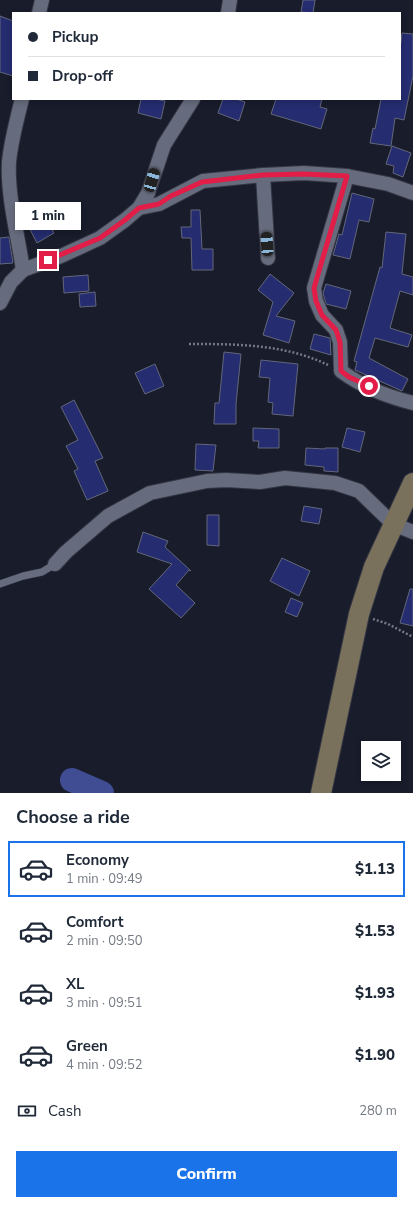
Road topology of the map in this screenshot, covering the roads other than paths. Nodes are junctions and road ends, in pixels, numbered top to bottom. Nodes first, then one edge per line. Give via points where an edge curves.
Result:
1 (42, 0) edge
2 (230, 0) edge
3 (40, 12) edge
4 (228, 12) edge
5 (22, 100) edge
6 (192, 100) edge
7 (263, 175) junction
8 (347, 176) junction
9 (413, 193) edge
10 (139, 208) junction
11 (268, 258) dead end
12 (22, 270) junction
13 (0, 303) edge
14 (413, 403) edge
15 (413, 483) edge
16 (393, 524) junction
17 (413, 532) edge
18 (55, 564) joint
19 (0, 584) edge
20 (321, 793) edge

1 - 3 street
2 - 4 street
5 - 12 street via 9,163 11,199
6 - 10 street via 164,145 148,193
7 - 8 street
7 - 10 street via 202,182 159,204
7 - 11 street
8 - 9 street via 388,184
8 - 14 street via 314,288 316,301 322,315 336,330 340,342 341,371 369,386
10 - 12 street via 100,238
12 - 13 street via 11,282
15 - 16 main road
16 - 17 street
16 - 18 street via 359,491 335,483 285,478 260,482 207,481 150,493 108,516
16 - 20 main road via 374,567 359,614
18 - 19 lane via 42,572

